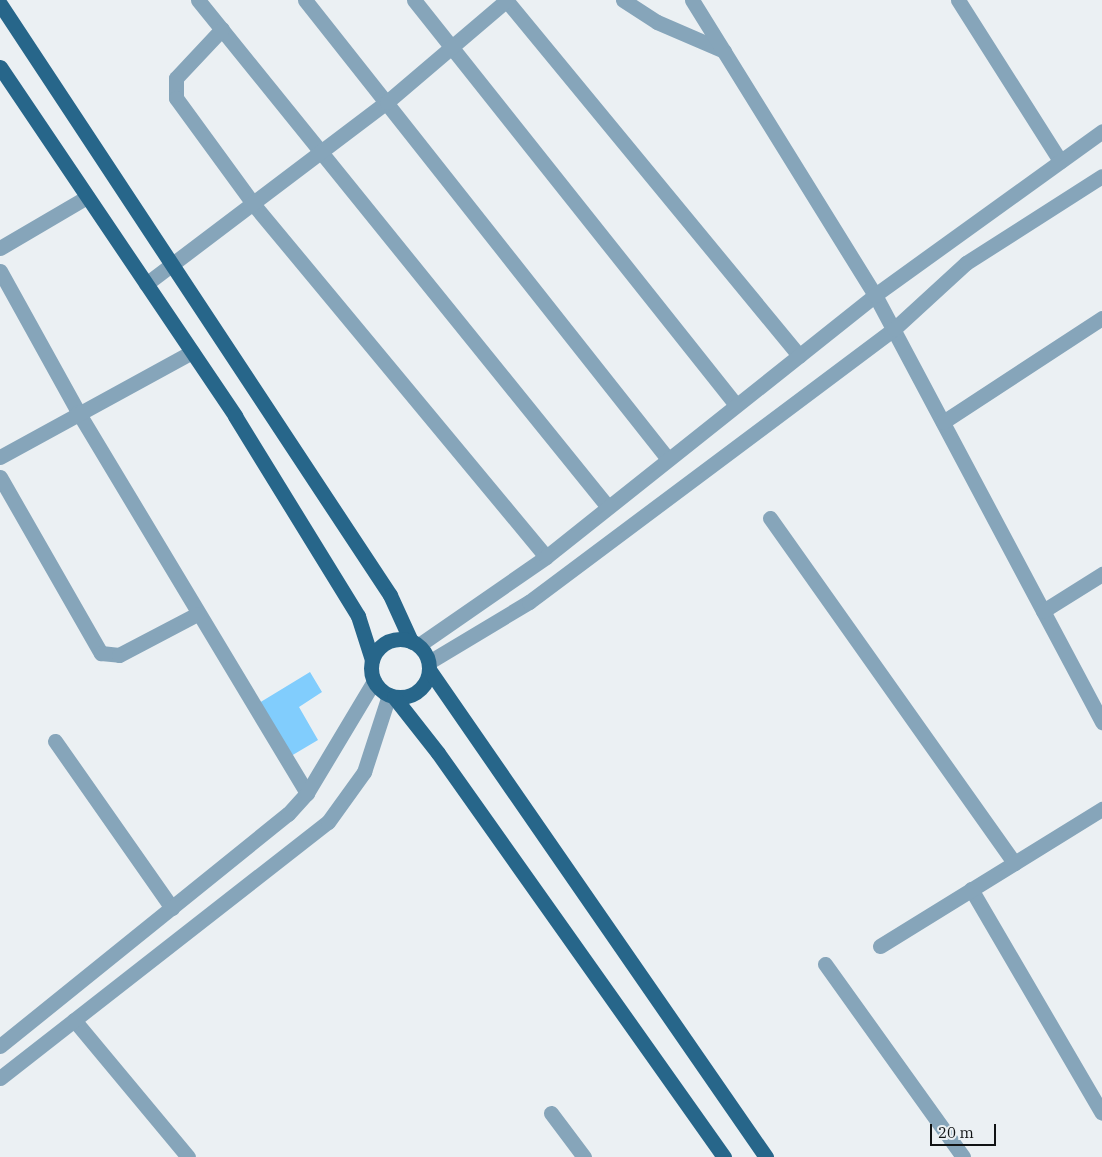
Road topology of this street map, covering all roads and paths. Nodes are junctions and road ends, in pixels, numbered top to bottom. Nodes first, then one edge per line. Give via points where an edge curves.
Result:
1 (198, 0) edge
2 (305, 0) edge
3 (414, 0) edge
4 (506, 0) edge
5 (623, 0) edge
6 (692, 0) edge
7 (958, 0) edge
8 (0, 4) edge
9 (222, 29) junction
10 (453, 48) junction
11 (724, 51) junction
12 (0, 67) edge
13 (387, 102) junction
14 (1102, 131) edge
15 (322, 153) junction
16 (1060, 161) junction
17 (1102, 176) edge
18 (87, 197) junction
19 (254, 205) junction
20 (0, 248) edge
21 (173, 266) junction
22 (0, 271) edge
23 (146, 284) junction
24 (875, 295) junction
25 (1102, 318) edge
26 (894, 329) junction
27 (192, 352) junction
28 (798, 356) junction
29 (736, 405) junction
30 (78, 412) junction
31 (943, 422) junction
32 (0, 458) edge
33 (668, 459) junction
34 (0, 477) edge
35 (608, 507) junction
36 (770, 518) dead end
37 (546, 556) junction
38 (1102, 574) edge
39 (1043, 611) junction
40 (197, 614) junction
41 (415, 643) junction
42 (372, 660) junction
43 (430, 666) junction
44 (374, 682) junction
45 (391, 696) junction
46 (1102, 722) edge
47 (55, 741) dead end
48 (306, 793) junction
49 (1102, 809) edge
50 (1014, 863) junction
51 (970, 889) junction
52 (172, 908) junction
53 (880, 946) dead end
54 (825, 964) dead end
55 (74, 1020) junction
56 (0, 1046) edge
57 (0, 1078) edge
58 (552, 1113) dead end
59 (1102, 1113) edge
60 (721, 1156) edge
61 (188, 1157) edge
62 (584, 1157) edge
63 (766, 1157) edge
64 (963, 1157) edge

1 - 9 street
2 - 13 street
3 - 10 street
4 - 10 street
4 - 28 street
5 - 11 street via 657,22
6 - 11 street
7 - 16 street
8 - 21 main road
9 - 15 street
9 - 19 street via 176,78 176,98
10 - 13 street
10 - 29 street
11 - 24 street
12 - 18 main road
13 - 15 street
13 - 33 street
14 - 16 street
15 - 19 street
15 - 35 street
16 - 24 street
17 - 26 street via 966,263
18 - 20 street
18 - 23 main road
19 - 21 street
19 - 37 street
21 - 23 street
21 - 41 main road via 390,595
22 - 30 street
23 - 27 main road
24 - 26 street
24 - 28 street
25 - 31 street
26 - 31 street
26 - 43 street via 529,602
27 - 30 street
27 - 42 main road via 358,616
28 - 29 street
29 - 33 street
30 - 32 street
30 - 40 street
31 - 39 street
33 - 35 street
34 - 40 street via 102,653 119,655
35 - 37 street
36 - 50 street
37 - 41 street
38 - 39 street
39 - 46 street
40 - 48 street
41 - 42 main road via 383,644
41 - 43 main road
42 - 44 main road
43 - 45 main road via 413,695
43 - 63 main road
44 - 45 main road
44 - 48 street
45 - 55 street via 364,772 328,822
45 - 60 main road via 438,752
47 - 52 street
48 - 52 street via 288,814
49 - 50 street
50 - 51 street
51 - 53 street
51 - 59 street
52 - 56 street
54 - 64 street
55 - 57 street
55 - 61 street
58 - 62 street

